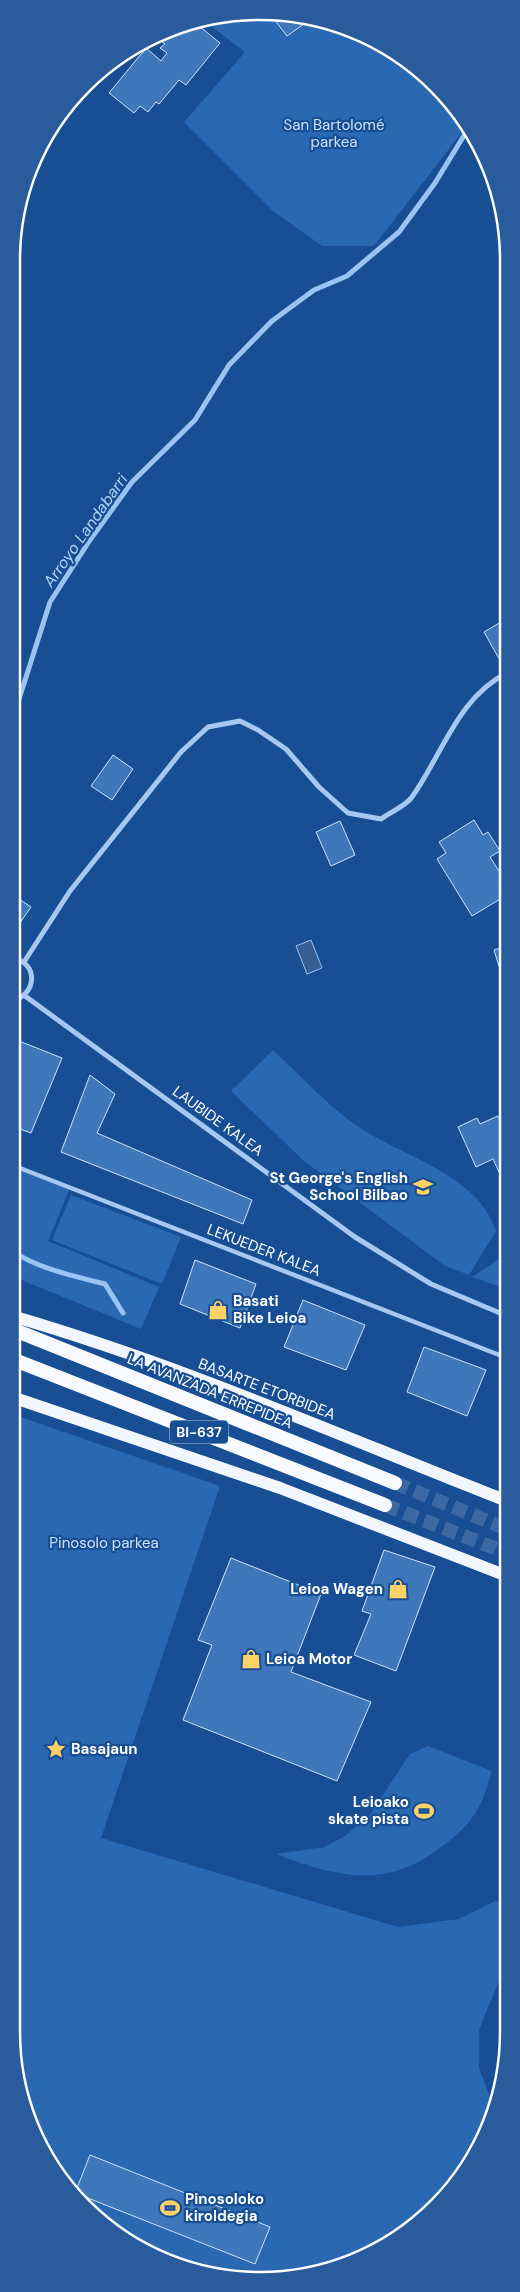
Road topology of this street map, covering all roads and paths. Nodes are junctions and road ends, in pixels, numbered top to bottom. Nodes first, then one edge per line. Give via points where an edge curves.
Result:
1 (500, 676) edge
2 (20, 961) edge
3 (24, 962) junction
4 (25, 996) junction
5 (20, 998) edge
6 (20, 1168) edge
7 (500, 1313) edge
8 (20, 1318) edge
9 (20, 1332) edge
10 (500, 1355) edge
11 (20, 1362) edge
12 (20, 1400) edge
13 (395, 1483) tunnel mouth
14 (500, 1498) edge
15 (385, 1505) tunnel mouth
16 (500, 1573) edge

1 - 3 street via 469,702 411,798 381,819 348,813 318,788 286,750 258,730 240,721 208,728 180,752 70,891
2 - 3 street
3 - 4 street via 33,979
4 - 5 street
4 - 7 street, LAUBIDE KALEA via 355,1237 431,1284
6 - 10 street, LEKUEDER KALEA
8 - 14 main road, BASARTE ETORBIDEA via 76,1334 194,1378
9 - 13 highway, LA AVANZADA ERREPIDEA / BI-637
11 - 15 highway, BI-637
12 - 16 main road via 280,1488

